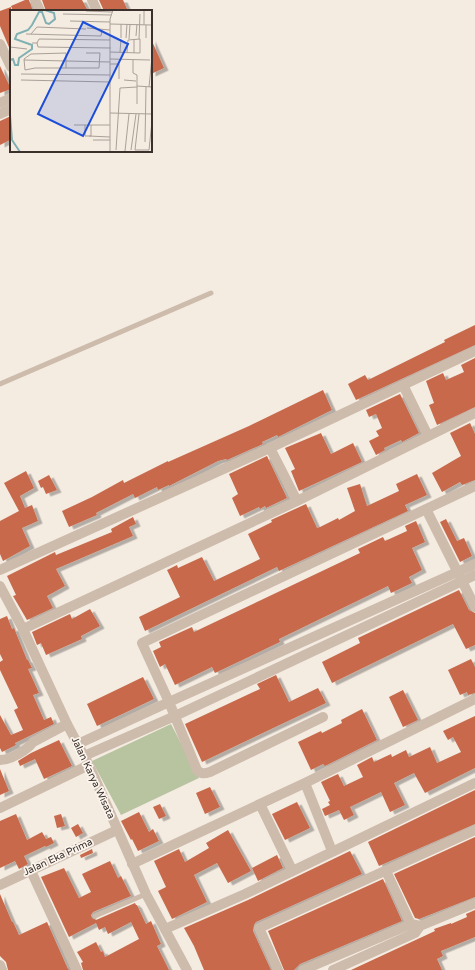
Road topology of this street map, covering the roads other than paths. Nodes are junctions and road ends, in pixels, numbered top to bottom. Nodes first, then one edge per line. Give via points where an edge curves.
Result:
1 (35, 0) edge
2 (92, 0) edge
3 (40, 10) edge
4 (97, 10) edge
5 (0, 44) edge
6 (10, 66) edge
7 (10, 98) edge
8 (0, 103) edge
9 (10, 109) edge
10 (0, 114) edge
11 (211, 293) dead end
12 (475, 351) edge
13 (0, 384) edge
14 (403, 385) junction
15 (475, 413) edge
16 (428, 436) junction
17 (270, 448) junction
18 (474, 488) edge
19 (297, 501) junction
20 (426, 509) junction
21 (475, 564) edge
22 (0, 570) edge
23 (475, 575) edge
24 (460, 576) junction
25 (0, 586) edge
26 (475, 607) edge
27 (23, 629) junction
28 (475, 699) edge
29 (169, 702) junction
30 (175, 716) junction
31 (323, 716) dead end
32 (68, 726) junction
33 (78, 744) junction
34 (0, 760) edge
35 (86, 761) junction
36 (305, 783) junction
37 (475, 783) edge
38 (260, 804) junction
39 (0, 808) edge
40 (117, 830) junction
41 (475, 830) edge
42 (332, 851) junction
43 (132, 864) junction
44 (31, 870) junction
45 (292, 870) junction
46 (386, 871) junction
47 (0, 884) edge
48 (146, 894) junction
49 (475, 903) edge
50 (95, 916) dead end
51 (415, 928) junction
52 (165, 929) junction
53 (340, 954) junction
54 (0, 965) edge
55 (345, 965) junction
56 (2, 970) edge
57 (77, 970) edge
58 (187, 970) edge
59 (278, 970) edge
60 (303, 970) edge
61 (333, 970) edge

1 - 3 street
2 - 4 street
5 - 6 street
7 - 8 street
9 - 10 street
11 - 13 lane
12 - 14 street
14 - 16 street
14 - 17 street
15 - 16 street
16 - 19 street
17 - 19 street
17 - 22 street
18 - 20 street
19 - 27 street
20 - 24 street
20 - 29 street via 142,643
21 - 24 street
23 - 24 street
24 - 26 street
24 - 29 street
24 - 30 street
25 - 27 street, Jalan Karya Wisata
27 - 32 street, Jalan Karya Wisata
28 - 36 street
29 - 30 street
29 - 33 street
30 - 31 street via 197,770 204,774
30 - 35 street
32 - 33 street, Jalan Karya Wisata
32 - 34 street via 36,746 30,746 10,758
33 - 35 street, Jalan Karya Wisata
35 - 39 street
35 - 40 street, Jalan Karya Wisata
36 - 38 street
36 - 42 street
37 - 42 street
38 - 43 street
38 - 45 street
40 - 43 street, Jalan Karya Wisata
40 - 44 street, Jalan Eka Prima
41 - 46 street
42 - 45 street
43 - 48 street, Jalan Karya Wisata
44 - 47 street, Jalan Eka Prima
44 - 57 street
45 - 52 street
46 - 51 street
46 - 59 street via 260,928
48 - 50 lane
48 - 52 street, Jalan Karya Wisata
49 - 51 street
51 - 53 street
51 - 55 street
52 - 58 street, Jalan Karya Wisata
53 - 55 street
53 - 60 street
54 - 56 street
55 - 61 street

